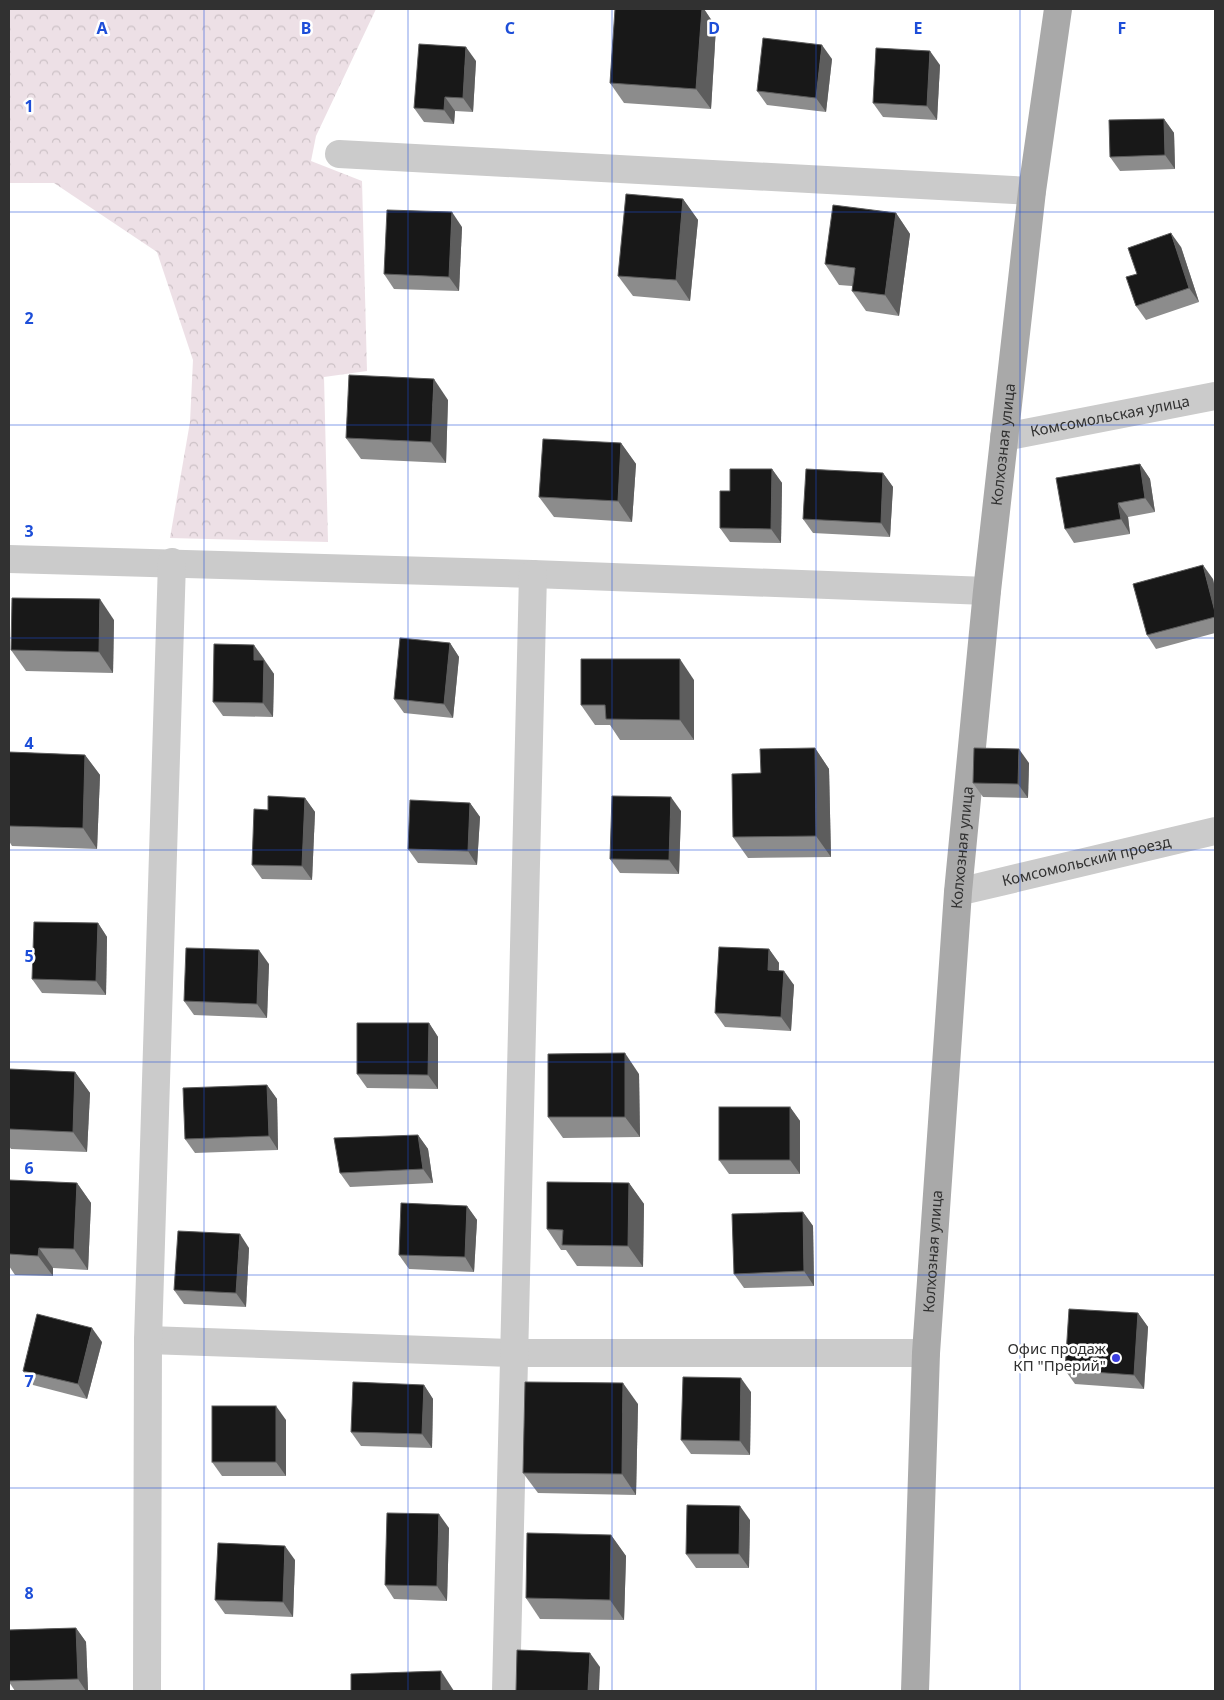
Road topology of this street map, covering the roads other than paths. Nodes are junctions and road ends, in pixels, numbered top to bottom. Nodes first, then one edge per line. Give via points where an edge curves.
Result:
1 (1058, 9) edge
2 (339, 154) dead end
3 (1032, 191) junction
4 (1215, 396) edge
5 (1004, 437) junction
6 (9, 559) edge
7 (172, 562) junction
8 (533, 574) junction
9 (987, 591) junction
10 (1215, 831) edge
11 (958, 892) junction
12 (148, 1340) junction
13 (513, 1353) junction
14 (926, 1353) junction
15 (147, 1691) edge
16 (506, 1691) edge
17 (915, 1691) edge

1 - 3 main road, Колхозная улица
2 - 3 street
3 - 5 main road, Колхозная улица
4 - 5 street, Комсомольская улица
5 - 9 main road, Колхозная улица
6 - 7 street
7 - 8 street
7 - 12 street
8 - 9 street
8 - 13 street
9 - 11 main road, Колхозная улица
10 - 11 street, Комсомольский проезд
11 - 14 main road, Колхозная улица
12 - 13 street
12 - 15 street
13 - 14 street
13 - 16 street
14 - 17 main road, Колхозная улица

